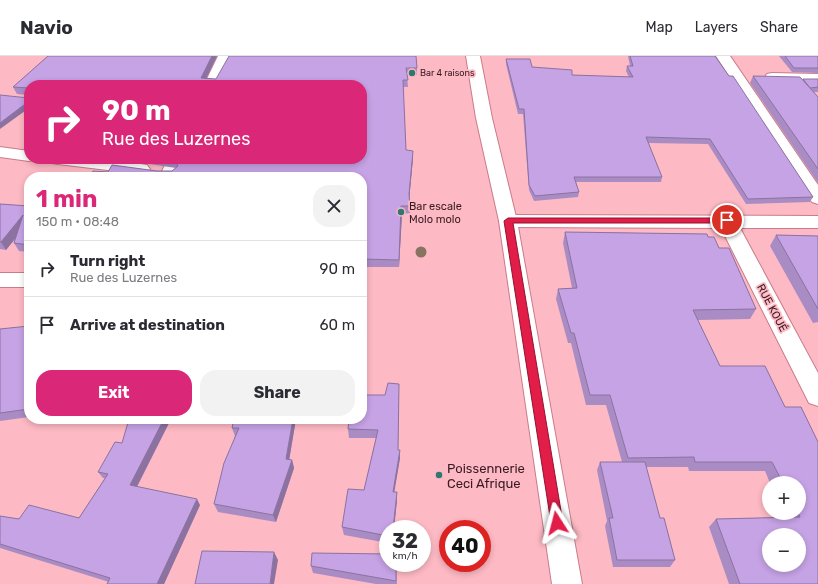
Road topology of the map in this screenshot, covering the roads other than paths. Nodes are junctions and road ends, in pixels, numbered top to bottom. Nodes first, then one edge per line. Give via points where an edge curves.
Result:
1 (225, 56) edge
2 (473, 56) edge
3 (723, 56) edge
4 (751, 77) junction
5 (817, 79) edge
6 (213, 80) edge
7 (0, 152) edge
8 (24, 155) edge
9 (109, 164) edge
10 (171, 170) edge
11 (818, 198) edge
12 (727, 220) junction
13 (508, 221) junction
14 (818, 222) edge
15 (0, 280) edge
16 (24, 280) edge
17 (818, 396) edge
18 (567, 584) edge

1 - 6 street
2 - 13 street via 484,118
3 - 4 street
4 - 5 street
4 - 11 street
7 - 8 street
9 - 10 street
12 - 13 street
12 - 14 street
12 - 17 street, RUE KOUÉ
13 - 18 street
15 - 16 street

